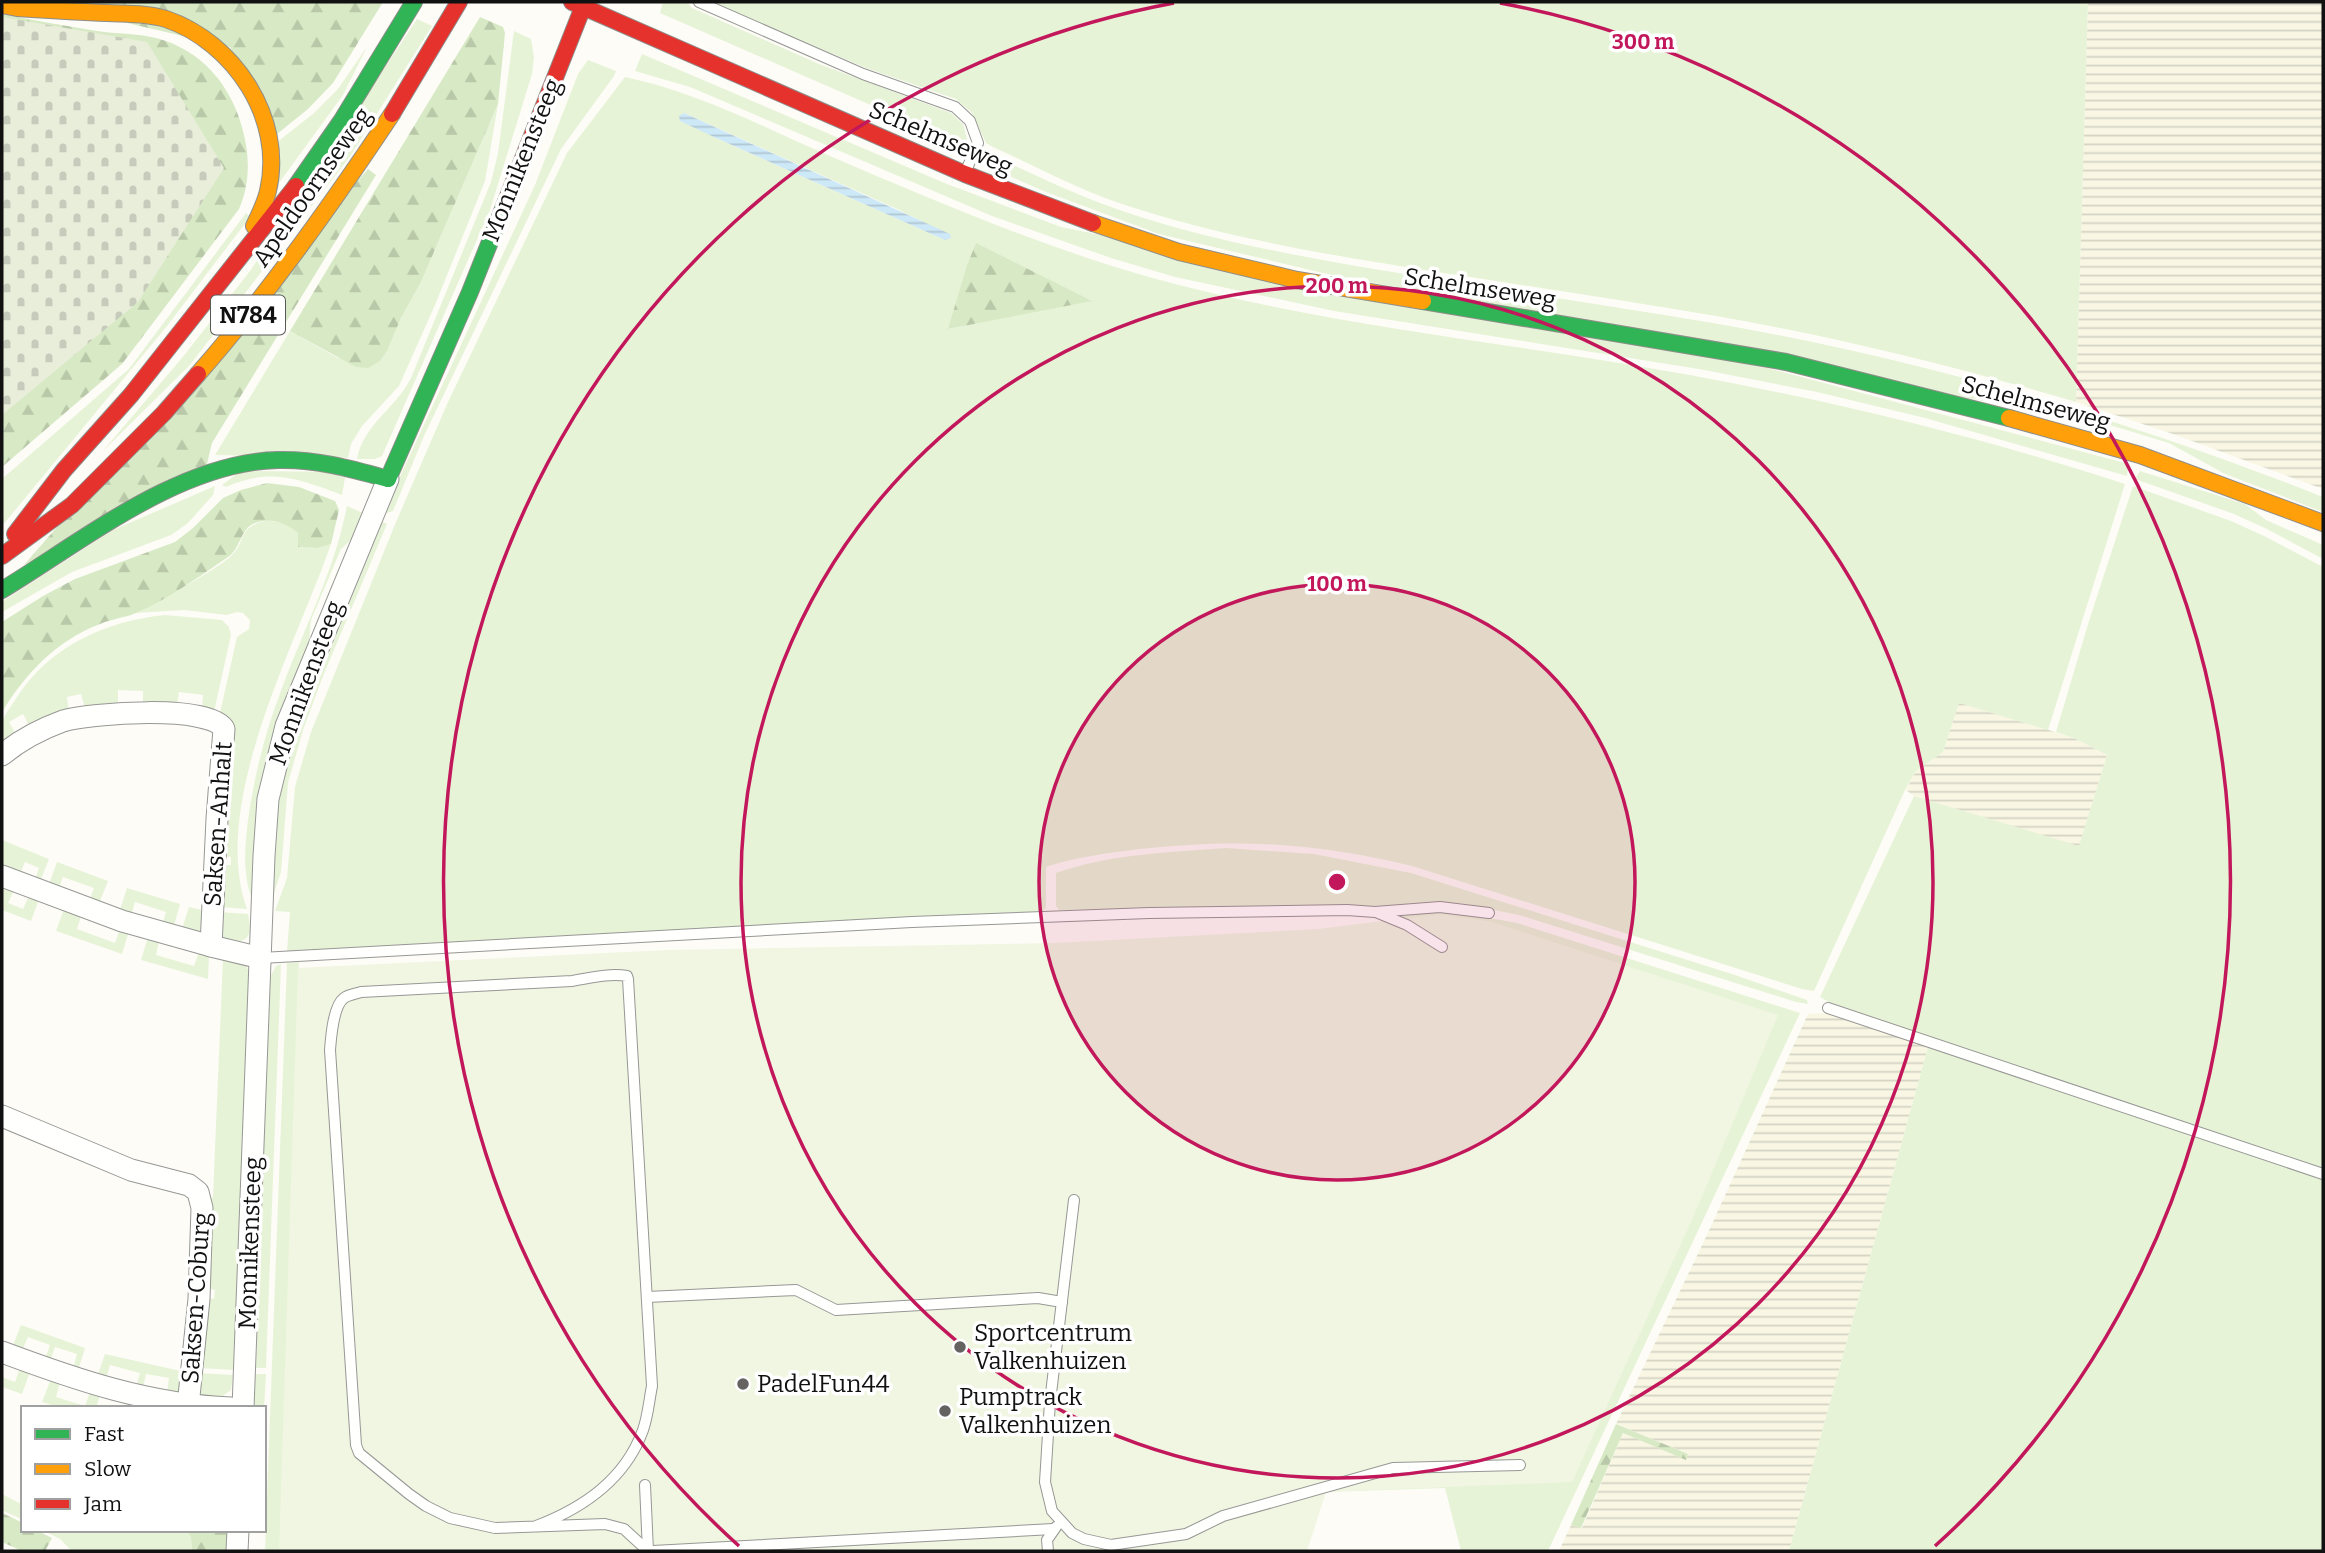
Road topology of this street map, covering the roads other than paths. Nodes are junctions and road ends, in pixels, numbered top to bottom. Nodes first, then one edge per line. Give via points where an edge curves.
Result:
1 (459, 2) edge
2 (699, 2) edge
3 (579, 3) edge
4 (2, 5) edge
5 (411, 8) edge
6 (965, 174) junction
7 (239, 260) junction
8 (388, 479) junction
9 (2323, 523) edge
10 (2, 551) edge
11 (2, 556) edge
12 (2, 590) edge
13 (2, 755) edge
14 (2, 876) edge
15 (1375, 912) junction
16 (1489, 913) dead end
17 (211, 946) junction
18 (1442, 947) dead end
19 (261, 958) junction
20 (1828, 1008) dead end
21 (2, 1116) edge
22 (2323, 1174) edge
23 (1074, 1200) dead end
24 (648, 1297) junction
25 (1062, 1302) junction
26 (2, 1352) edge
27 (188, 1406) joint
28 (243, 1406) edge
29 (1520, 1465) dead end
30 (645, 1485) dead end
31 (536, 1526) junction
32 (1057, 1526) junction
33 (238, 1532) edge
34 (237, 1551) edge
35 (650, 1551) edge
36 (1048, 1551) edge

1 - 11 main road, Apeldoornseweg / N784 via 346,183 215,355 72,505
2 - 6 lane via 863,75 955,107 970,121 978,143
3 - 6 main road, Schelmseweg
3 - 8 main road, Monnikensteeg via 470,292
4 - 7 main road via 165,19 214,43 235,64 256,102 270,155 267,195
5 - 7 main road, Apeldoornseweg / N784 via 342,121
6 - 9 main road, Schelmseweg via 1122,234 1250,270 1786,362 1987,412 2140,455
7 - 10 main road, Apeldoornseweg / N784
8 - 12 main road via 351,466 310,460 263,461 214,470 162,491
8 - 19 street, Monnikensteeg via 298,691 281,744 268,800
13 - 17 street, Saksen-Anhalt via 35,732 93,714 176,714 221,724
14 - 17 street, Saksen-Anhalt via 122,921
15 - 16 lane via 1440,907
15 - 18 lane
15 - 19 lane via 1149,913 912,922
17 - 19 street, Saksen-Anhalt
19 - 28 street, Monnikensteeg
20 - 22 lane
21 - 27 street, Saksen-Coburg via 198,1192 202,1208 199,1299
23 - 25 lane
24 - 25 lane via 796,1290 836,1310 1026,1299
24 - 31 lane via 652,1387 638,1441 623,1467 597,1494
24 - 31 lane via 627,976 345,996 339,1003 330,1051 356,1445 359,1453 409,1494 450,1518 495,1528
25 - 32 lane via 1045,1482
26 - 27 street, Saksen-Coburg via 101,1386
29 - 32 lane via 1393,1468 1223,1516 1186,1534 1111,1545
30 - 35 lane
31 - 35 lane via 605,1524 624,1529
32 - 35 lane
32 - 36 lane via 1047,1540
33 - 34 street

